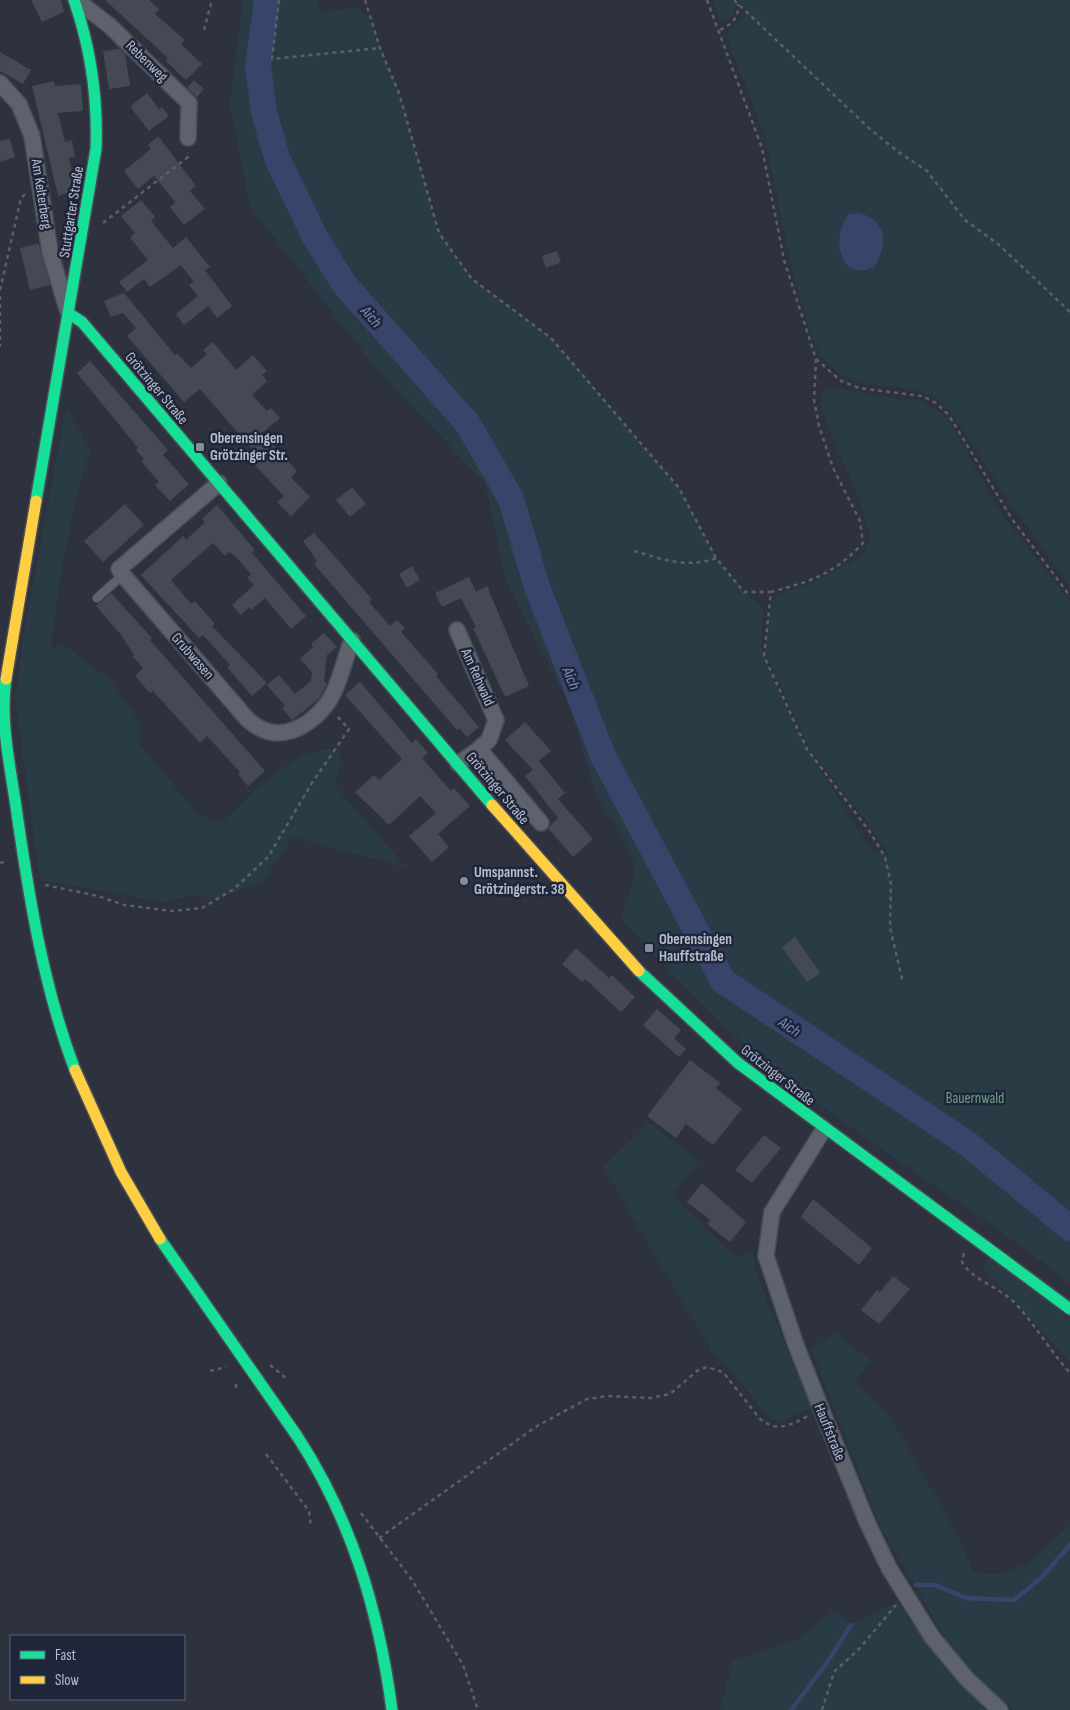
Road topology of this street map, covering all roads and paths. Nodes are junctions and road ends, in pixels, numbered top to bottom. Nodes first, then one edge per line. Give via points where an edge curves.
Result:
1 (75, 0) edge
2 (212, 0) edge
3 (279, 0) edge
4 (365, 0) edge
5 (707, 0) edge
6 (734, 0) edge
7 (738, 4) junction
8 (204, 30) dead end
9 (720, 30) junction
10 (380, 48) junction
11 (0, 83) edge
12 (188, 138) joint
13 (40, 178) junction
14 (83, 232) junction
15 (0, 290) edge
16 (0, 296) edge
17 (1070, 312) edge
18 (68, 313) junction
19 (0, 347) edge
20 (816, 359) junction
21 (219, 483) junction
22 (634, 551) dead end
23 (716, 558) junction
24 (123, 575) junction
25 (770, 592) junction
26 (1070, 596) edge
27 (96, 598) dead end
28 (457, 630) dead end
29 (352, 640) junction
30 (326, 704) junction
31 (479, 749) junction
32 (458, 764) junction
33 (541, 823) dead end
34 (27, 883) junction
35 (903, 983) dead end
36 (824, 1129) junction
37 (973, 1236) junction
38 (1070, 1309) edge
39 (229, 1366) dead end
40 (210, 1371) dead end
41 (1070, 1373) edge
42 (821, 1410) junction
43 (266, 1454) dead end
44 (360, 1510) dead end
45 (311, 1527) dead end
46 (379, 1538) junction
47 (906, 1593) junction
48 (392, 1710) edge
49 (478, 1710) edge
50 (822, 1710) edge
51 (1000, 1710) edge

1 - 12 street, Rebenweg via 110,25 189,103
1 - 14 main road, Stuttgarter Straße via 94,76 98,114
2 - 8 path
3 - 10 path via 272,59
4 - 10 path
5 - 9 path
6 - 7 path
7 - 9 path via 736,18
7 - 17 path via 870,129 927,171 965,220 998,244
9 - 20 path via 762,148 784,260
10 - 23 path via 399,93 439,233 472,279 551,338 680,488
11 - 13 street, Am Kelterberg via 19,104 32,136
12 - 14 path via 188,157 97,228
13 - 15 path via 20,198
13 - 18 street, Am Kelterberg via 50,252
14 - 18 main road, Stuttgarter Straße
16 - 19 path
18 - 21 main road, Grötzinger Straße via 82,322
18 - 34 main road, Stuttgarter Straße via 2,696
20 - 25 path via 814,400 819,426 833,468 860,521 863,543 850,557 814,580
20 - 26 path via 841,381 859,388 922,396 948,414 1012,519
21 - 24 street via 119,569
21 - 29 main road, Grötzinger Straße
22 - 23 path via 668,561 698,564
23 - 25 path via 744,592
24 - 27 lane
24 - 30 street, Grubwasen via 252,724 263,730 286,734 298,729
25 - 35 path via 764,656 807,748 885,857 892,884 890,927
28 - 31 street, Am Rehwald via 496,720 489,740
29 - 30 street, Grubwasen
29 - 32 main road, Grötzinger Straße
30 - 34 path via 349,730 312,783 268,857 234,888 202,908 173,911 124,905 79,891
31 - 32 street, Am Rehwald
31 - 33 street
32 - 36 main road, Grötzinger Straße via 651,984 718,1047
34 - 48 main road, Stuttgarter Straße via 47,983 71,1060 96,1119 154,1230 285,1418 334,1499 364,1574 377,1620
36 - 37 main road, Grötzinger Straße
36 - 42 street, Hauffstraße via 772,1212 766,1256
37 - 38 main road, Grötzinger Straße
37 - 41 path via 962,1256 965,1269 999,1289 1014,1303
39 - 40 path
42 - 46 path via 784,1428 774,1427 760,1419 724,1372 707,1367 697,1370 670,1394 650,1398 608,1396 587,1399 537,1426
42 - 47 street, Hauffstraße via 867,1522 889,1568
43 - 45 path via 309,1511
44 - 46 path
46 - 49 path via 412,1580 463,1665
47 - 50 path via 834,1672
47 - 51 street, Hauffstraße via 932,1637 967,1680

